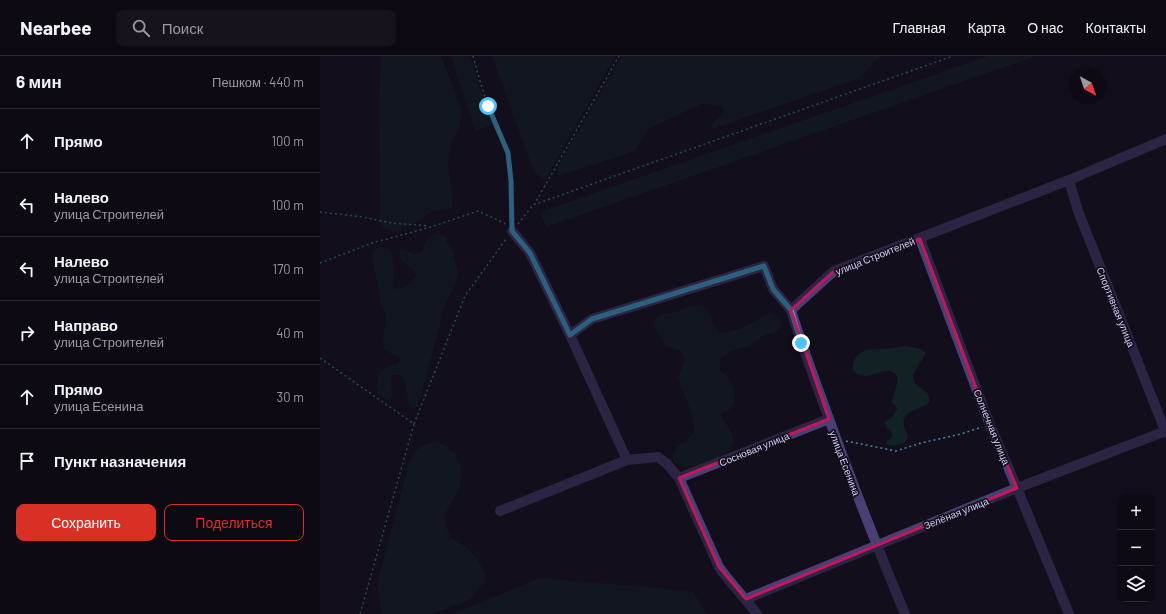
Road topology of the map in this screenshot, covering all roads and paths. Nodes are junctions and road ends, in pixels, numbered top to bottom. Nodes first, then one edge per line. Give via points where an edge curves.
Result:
1 (473, 56) edge
2 (619, 56) edge
3 (953, 56) edge
4 (1166, 140) edge
5 (1069, 180) junction
6 (534, 205) junction
7 (320, 212) edge
8 (430, 227) junction
9 (512, 231) junction
10 (920, 239) junction
11 (320, 263) edge
12 (791, 310) junction
13 (570, 335) junction
14 (320, 358) edge
15 (829, 419) junction
16 (414, 424) junction
17 (990, 425) junction
18 (1166, 432) edge
19 (836, 439) junction
20 (627, 460) junction
21 (679, 478) junction
22 (1017, 488) junction
23 (500, 511) dead end
24 (876, 545) junction
25 (746, 599) junction
26 (360, 614) edge
27 (758, 614) edge
28 (904, 614) edge
29 (1069, 614) edge

1 - 9 path via 488,106 508,153
2 - 6 path
3 - 6 path
4 - 5 street, улица Строителей
5 - 10 street, улица Строителей
5 - 18 street, Спортивная улица via 1078,211
6 - 9 path
7 - 8 path
8 - 9 path via 478,211 504,223
8 - 11 path via 372,243
9 - 13 street via 530,253
9 - 16 path via 465,296
10 - 12 street, улица Строителей via 834,271
10 - 17 street, Солнечная улица
12 - 13 street via 773,289 764,266 592,319
12 - 15 street, улица Есенина
13 - 20 street
14 - 16 path
15 - 19 street, улица Есенина
15 - 21 street, Сосновая улица
16 - 26 path
17 - 19 path via 896,451
17 - 22 street, Солнечная улица
18 - 22 street, Зелёная улица
19 - 24 street, улица Есенина
20 - 21 street via 658,457
20 - 23 street
21 - 25 street via 719,567
22 - 24 street, Зелёная улица
22 - 29 street, Солнечная улица
24 - 25 street, Зелёная улица
24 - 28 street, улица Есенина
25 - 27 street

